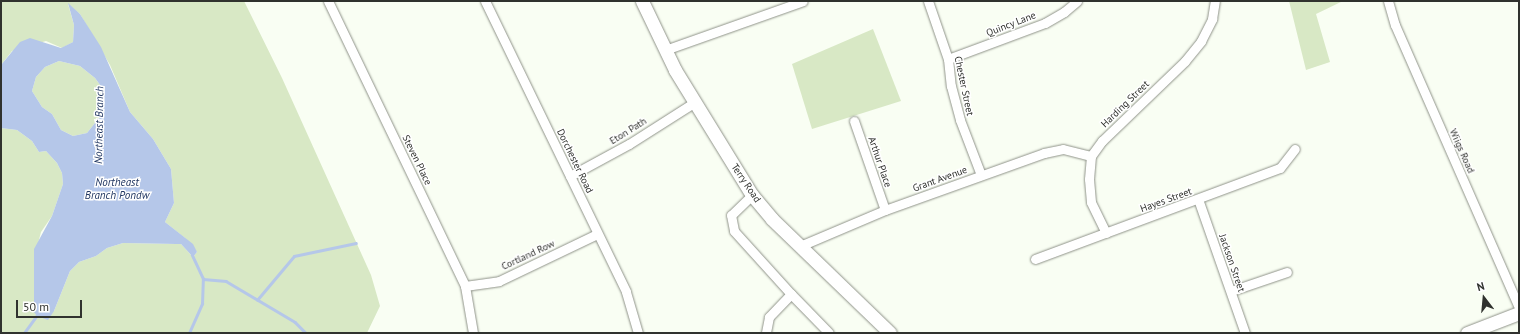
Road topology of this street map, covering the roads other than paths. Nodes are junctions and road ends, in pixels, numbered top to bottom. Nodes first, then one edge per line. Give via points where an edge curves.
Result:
1 (328, 1) edge
2 (485, 1) edge
3 (642, 1) edge
4 (803, 1) edge
5 (928, 1) edge
6 (1077, 1) edge
7 (1214, 1) edge
8 (1388, 1) edge
9 (665, 50) junction
10 (948, 59) junction
11 (695, 102) junction
12 (854, 121) dead end
13 (1295, 149) dead end
14 (1091, 156) junction
15 (981, 175) junction
16 (570, 176) junction
17 (752, 195) junction
18 (1198, 200) junction
19 (885, 210) junction
20 (1106, 233) junction
21 (597, 234) junction
22 (800, 246) junction
23 (1035, 259) dead end
24 (1287, 272) dead end
25 (466, 286) junction
26 (1231, 291) junction
27 (792, 294) junction
28 (1519, 308) edge
29 (1519, 313) edge
30 (473, 333) edge
31 (638, 333) edge
32 (766, 333) edge
33 (829, 333) edge
34 (890, 333) edge
35 (1245, 333) edge
36 (1467, 333) edge

1 - 25 street, Steven Place
2 - 16 street, Dorchester Road
3 - 9 street, Terry Road
4 - 9 street
5 - 10 street, Chester Street
6 - 10 street, Quincy Lane via 1045,23
7 - 14 street, Harding Street via 1212,19 1202,41 1185,61 1102,141
8 - 28 street, Wiigs Road via 1395,25
9 - 11 street, Terry Road
10 - 15 street, Chester Street via 951,86 960,120
11 - 16 street, Eton Path via 629,144
11 - 17 street, Terry Road
12 - 19 street, Arthur Place
13 - 18 street, Hayes Street via 1280,168
14 - 15 street, Grant Avenue via 1063,149
14 - 20 street via 1091,202
15 - 19 street, Grant Avenue
16 - 21 street, Dorchester Road
17 - 22 street, Terry Road
17 - 27 street via 731,215 734,231
18 - 20 street, Hayes Street
18 - 26 street, Jackson Street
19 - 22 street, Grant Avenue
20 - 23 street, Hayes Street
21 - 25 street, Cortland Row via 499,281
21 - 31 street, Dorchester Road via 626,292
22 - 34 street, Terry Road
24 - 26 street
25 - 30 street, Steven Place
26 - 35 street, Jackson Street
27 - 32 street via 770,317
27 - 33 street
29 - 36 street

